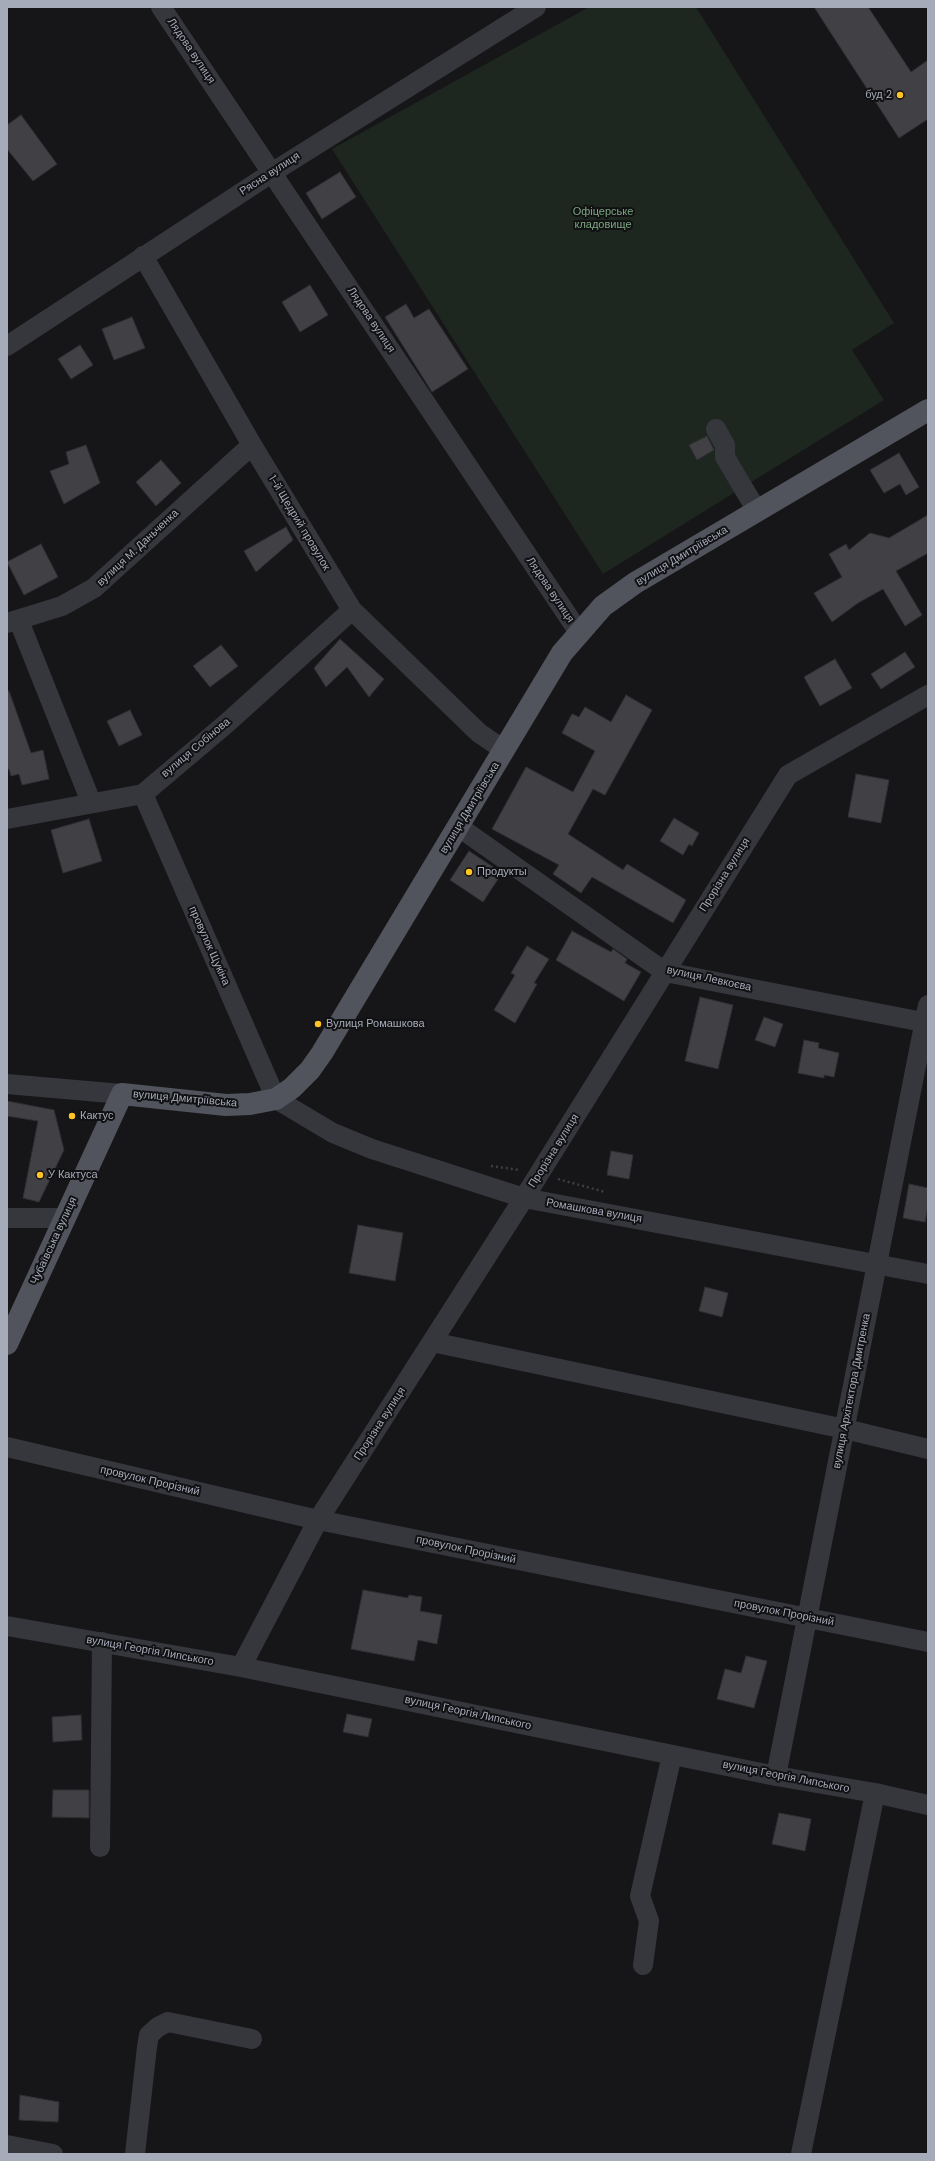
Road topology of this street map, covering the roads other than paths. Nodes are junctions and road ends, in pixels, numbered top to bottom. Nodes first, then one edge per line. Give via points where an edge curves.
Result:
1 (161, 7) edge
2 (536, 7) edge
3 (273, 172) junction
4 (143, 256) junction
5 (7, 346) edge
6 (928, 410) edge
7 (716, 429) dead end
8 (252, 445) junction
9 (757, 511) junction
10 (352, 610) junction
11 (13, 622) edge
12 (580, 634) junction
13 (928, 695) edge
14 (504, 750) junction
15 (143, 794) junction
16 (91, 802) junction
17 (7, 819) edge
18 (459, 827) junction
19 (665, 972) junction
20 (927, 1017) edge
21 (7, 1084) edge
22 (122, 1094) junction
23 (276, 1099) junction
24 (524, 1198) junction
25 (7, 1218) edge
26 (65, 1218) junction
27 (877, 1264) junction
28 (928, 1274) edge
29 (432, 1342) junction
30 (7, 1344) edge
31 (845, 1429) junction
32 (7, 1447) edge
33 (928, 1449) edge
34 (318, 1520) junction
35 (807, 1617) junction
36 (7, 1626) edge
37 (102, 1642) junction
38 (928, 1642) edge
39 (241, 1667) junction
40 (672, 1755) junction
41 (776, 1776) junction
42 (875, 1793) junction
43 (928, 1805) edge
44 (100, 1847) dead end
45 (643, 1965) dead end
46 (252, 2039) dead end
47 (7, 2145) edge
48 (53, 2154) edge
49 (135, 2154) edge
50 (801, 2154) edge

1 - 3 street, Лядова вулиця
2 - 3 street, Рясна вулиця
3 - 4 street, Рясна вулиця
3 - 12 street, Лядова вулиця
4 - 5 street, Рясна вулиця
4 - 8 street, 1-й Щедрий провулок
6 - 9 main road, вулиця Дмитріївська
7 - 9 street via 725,445 725,457
8 - 10 street, 1-й Щедрий провулок
8 - 11 street, вулиця М. Даньченка via 94,588 62,606
9 - 12 main road, вулиця Дмитріївська via 603,606
10 - 14 street, 1-й Щедрий провулок via 479,733
10 - 15 street, вулиця Собінова via 227,723
11 - 16 street
12 - 14 main road, вулиця Дмитріївська via 558,659
13 - 19 street, Прорізна вулиця via 788,775
14 - 18 main road, вулиця Дмитріївська
15 - 16 street
15 - 23 street, провулок Щукіна
16 - 17 street
18 - 19 street, вулиця Левкоєва
18 - 23 main road, вулиця Дмитріївська via 310,1070 292,1088
19 - 20 street, вулиця Левкоєва
19 - 24 street, Прорізна вулиця
20 - 27 street, вулиця Архітектора Дмитренка
21 - 22 street, вулиця Дмитріївська
22 - 23 main road, вулиця Дмитріївська via 226,1105
22 - 26 main road, Чубаївська вулиця
23 - 24 street, Ромашкова вулиця via 333,1133 372,1149
24 - 27 street, Ромашкова вулиця
24 - 29 street, Прорізна вулиця
25 - 26 street
26 - 30 main road, Чубаївська вулиця
27 - 28 street, Ромашкова вулиця
27 - 31 street, вулиця Архітектора Дмитренка
29 - 31 street
29 - 34 street, Прорізна вулиця
31 - 33 street
31 - 35 street, вулиця Архітектора Дмитренка
32 - 34 street, провулок Прорізний
34 - 35 street, провулок Прорізний
34 - 39 street, Прорізна вулиця
35 - 38 street, провулок Прорізний
35 - 41 street, вулиця Архітектора Дмитренка
36 - 37 street, вулиця Георгія Липського
37 - 39 street, вулиця Георгія Липського
37 - 44 street
39 - 40 street, вулиця Георгія Липського
40 - 41 street, вулиця Георгія Липського
40 - 45 street via 640,1896 649,1921
41 - 42 street, вулиця Георгія Липського
42 - 43 street, вулиця Георгія Липського
42 - 50 street
46 - 49 street via 168,2022 158,2026 150,2036 147,2047
47 - 48 street

